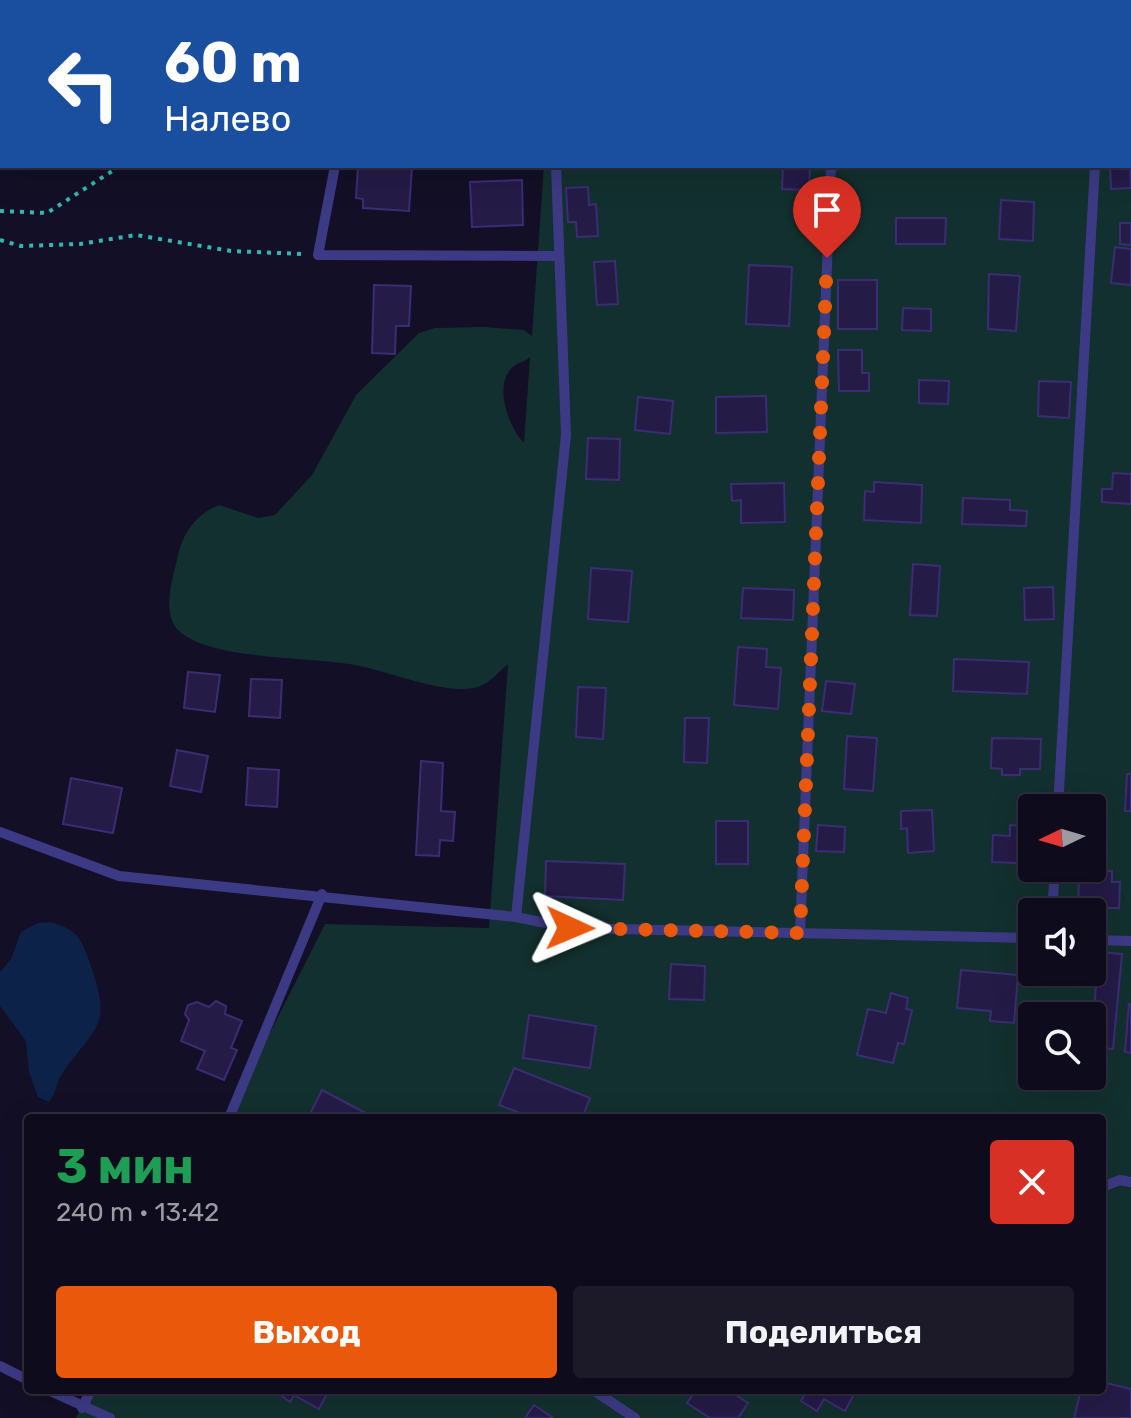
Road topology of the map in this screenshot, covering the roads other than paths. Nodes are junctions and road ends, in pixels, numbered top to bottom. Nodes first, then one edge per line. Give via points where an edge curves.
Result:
1 (335, 168) edge
2 (556, 168) edge
3 (831, 168) edge
4 (1095, 168) edge
5 (558, 256) junction
6 (1059, 794) edge
7 (0, 832) edge
8 (322, 894) junction
9 (516, 917) junction
10 (800, 933) junction
11 (1018, 938) edge
12 (1106, 940) edge
13 (1131, 941) edge
14 (231, 1114) edge
15 (1131, 1182) edge
16 (1106, 1185) edge
17 (0, 1366) edge
18 (24, 1378) edge
19 (56, 1394) edge
20 (89, 1394) edge
21 (599, 1394) edge
22 (82, 1408) junction
23 (110, 1418) edge
24 (635, 1418) edge

1 - 5 lane via 318,255
2 - 5 lane
3 - 10 lane
4 - 6 lane
5 - 9 lane via 566,435
7 - 8 lane via 119,876
8 - 9 lane
8 - 14 lane
9 - 10 lane via 570,928
10 - 11 lane
12 - 13 lane
15 - 16 lane
17 - 18 lane
19 - 22 lane
20 - 22 lane
21 - 24 lane
22 - 23 lane

